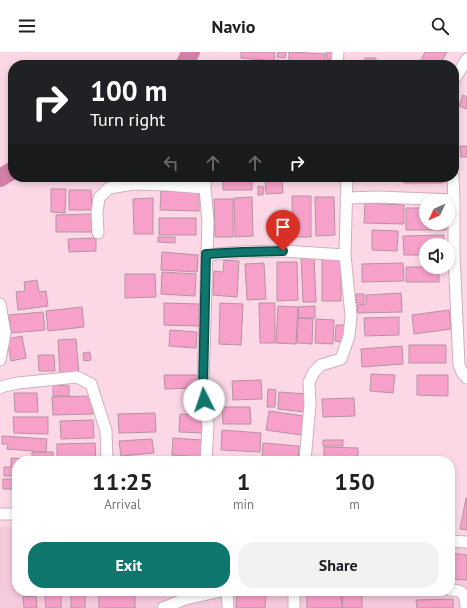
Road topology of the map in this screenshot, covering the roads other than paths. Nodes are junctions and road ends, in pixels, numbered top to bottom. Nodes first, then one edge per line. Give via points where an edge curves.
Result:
1 (467, 59) edge
2 (459, 72) edge
3 (206, 182) edge
4 (346, 182) edge
5 (453, 182) edge
6 (454, 194) edge
7 (346, 198) junction
8 (419, 199) edge
9 (454, 230) edge
10 (98, 233) dead end
11 (206, 254) junction
12 (345, 255) junction
13 (0, 304) edge
14 (0, 360) edge
15 (467, 378) edge
16 (0, 388) edge
17 (108, 456) edge
18 (206, 456) edge
19 (305, 456) edge
20 (0, 514) edge
21 (12, 514) edge
22 (455, 541) edge
23 (467, 542) edge
24 (455, 590) edge
25 (198, 596) edge
26 (227, 596) edge
27 (294, 596) edge
28 (163, 608) edge
29 (228, 608) edge
30 (294, 608) edge
31 (466, 608) edge

1 - 2 street
3 - 10 street via 134,184 109,188 99,198
3 - 11 street
4 - 7 street
5 - 6 street
7 - 8 street
7 - 12 street
9 - 15 street via 459,365
11 - 12 street via 283,251
11 - 18 street via 203,386 208,426
12 - 19 street via 351,316 349,336 340,359 321,365 309,382 310,404
13 - 14 street via 5,333
16 - 17 street via 18,383 77,377 91,384 106,431
20 - 21 street
22 - 23 street
24 - 31 street via 465,595
25 - 28 street
26 - 29 street
27 - 30 street

